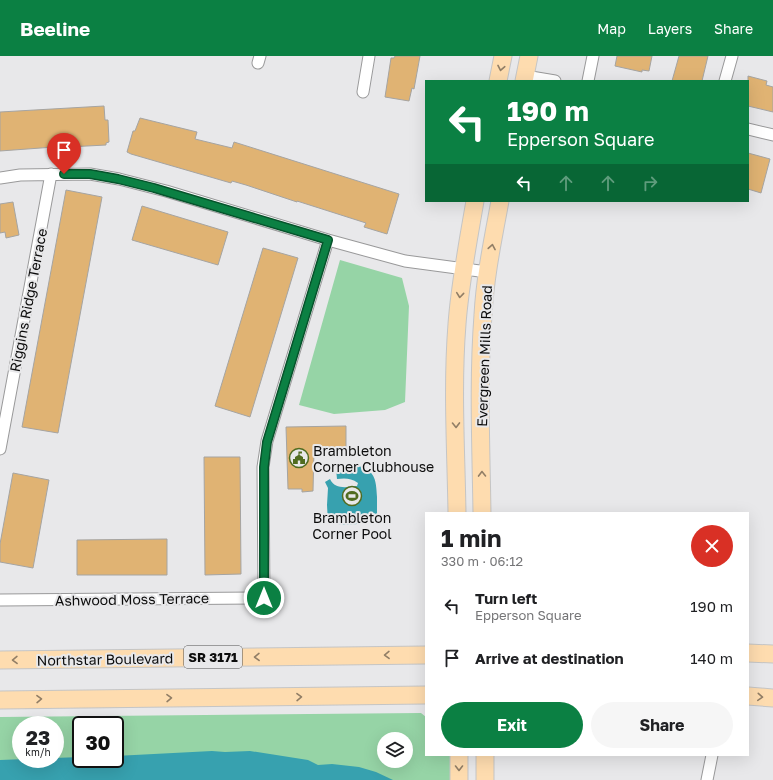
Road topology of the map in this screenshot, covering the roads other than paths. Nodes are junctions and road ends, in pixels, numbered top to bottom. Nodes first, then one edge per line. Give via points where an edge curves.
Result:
1 (369, 56) edge
2 (503, 56) edge
3 (529, 56) edge
4 (593, 56) edge
5 (732, 56) edge
6 (525, 78) edge
7 (498, 80) edge
8 (545, 80) edge
9 (588, 80) edge
10 (725, 80) edge
11 (363, 92) dead end
12 (749, 129) edge
13 (773, 135) edge
14 (51, 174) junction
15 (0, 178) edge
16 (475, 202) edge
17 (500, 202) edge
18 (328, 240) junction
19 (463, 268) junction
20 (487, 272) junction
21 (0, 450) edge
22 (457, 512) edge
23 (482, 512) edge
24 (0, 600) edge
25 (749, 653) edge
26 (773, 654) edge
27 (425, 655) edge
28 (0, 660) edge
29 (425, 696) edge
30 (749, 696) edge
31 (773, 698) edge
32 (0, 700) edge
33 (459, 756) edge
34 (485, 756) edge
35 (712, 756) edge
36 (459, 780) edge
37 (485, 780) edge
38 (707, 780) edge

1 - 11 street
2 -> 7 main road
3 - 6 main road
4 - 9 street
5 - 10 street
6 - 8 street
12 - 13 street
14 - 15 street
14 - 18 street via 90,174 118,179
14 - 21 street, Riggins Ridge Terrace
16 - 19 main road, Evergreen Mills Road
20 -> 17 main road, Evergreen Mills Road
18 - 19 street via 405,260
18 - 24 street, Ashwood Moss Terrace via 267,442 264,467 264,598
19 - 20 street
19 -> 22 main road, Evergreen Mills Road via 455,372
23 -> 20 main road, Evergreen Mills Road via 481,353
25 - 26 main road
27 -> 28 main road, Northstar Boulevard / SR 3171
32 -> 29 main road
30 -> 31 main road
33 -> 36 main road
34 - 37 main road
35 - 38 street

